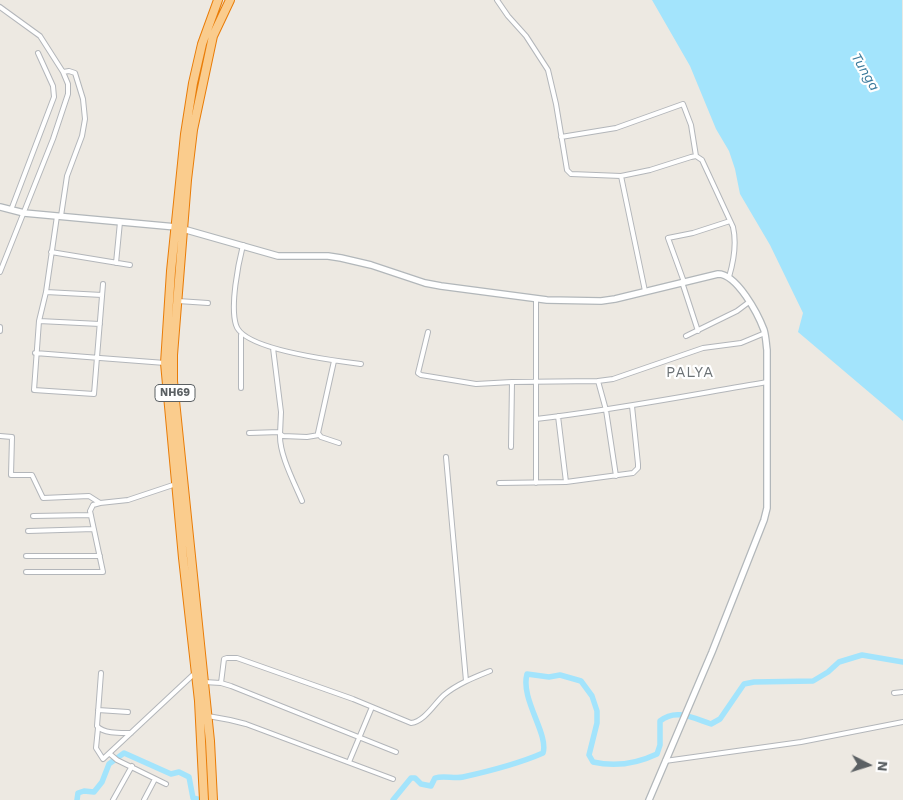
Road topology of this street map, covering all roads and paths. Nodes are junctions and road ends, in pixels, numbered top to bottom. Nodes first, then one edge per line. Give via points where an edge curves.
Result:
1 (218, 0) edge
2 (230, 0) edge
3 (497, 0) edge
4 (0, 7) edge
5 (209, 35) junction
6 (38, 53) dead end
7 (63, 72) junction
8 (561, 137) junction
9 (696, 156) junction
10 (621, 176) junction
11 (0, 206) edge
12 (18, 211) junction
13 (59, 216) junction
14 (730, 221) junction
15 (120, 222) junction
16 (180, 228) junction
17 (243, 245) junction
18 (51, 252) junction
19 (116, 263) junction
20 (130, 265) dead end
21 (0, 272) edge
22 (729, 277) junction
23 (683, 282) junction
24 (103, 284) dead end
25 (645, 291) junction
26 (46, 292) junction
27 (102, 295) junction
28 (536, 298) junction
29 (178, 301) junction
30 (749, 302) junction
31 (208, 303) dead end
32 (38, 321) junction
33 (100, 324) junction
34 (0, 328) edge
35 (698, 331) junction
36 (0, 332) edge
37 (428, 332) dead end
38 (765, 333) junction
39 (241, 335) junction
40 (686, 336) dead end
41 (273, 348) junction
42 (35, 353) junction
43 (97, 357) junction
44 (334, 361) junction
45 (165, 363) junction
46 (361, 364) dead end
47 (598, 381) junction
48 (512, 382) junction
49 (536, 382) junction
50 (768, 382) junction
51 (241, 388) dead end
52 (632, 406) junction
53 (606, 410) junction
54 (558, 416) junction
55 (536, 419) junction
56 (249, 433) dead end
57 (280, 433) junction
58 (319, 435) junction
59 (0, 436) edge
60 (338, 444) dead end
61 (511, 447) dead end
62 (446, 456) dead end
63 (616, 476) junction
64 (566, 482) junction
65 (499, 483) dead end
66 (536, 483) junction
67 (176, 484) junction
68 (302, 501) dead end
69 (100, 503) junction
70 (91, 515) junction
71 (33, 516) dead end
72 (94, 530) junction
73 (28, 531) dead end
74 (26, 556) dead end
75 (100, 556) junction
76 (26, 572) dead end
77 (490, 671) dead end
78 (101, 673) dead end
79 (195, 673) junction
80 (466, 681) junction
81 (200, 682) junction
82 (221, 683) junction
83 (903, 692) edge
84 (894, 693) dead end
85 (372, 707) junction
86 (98, 710) junction
87 (128, 712) dead end
88 (207, 716) junction
89 (903, 722) edge
90 (98, 728) junction
91 (131, 734) junction
92 (359, 736) junction
93 (396, 752) dead end
94 (114, 757) junction
95 (664, 761) junction
96 (349, 762) junction
97 (132, 766) junction
98 (155, 779) junction
99 (393, 779) dead end
100 (166, 784) dead end
101 (113, 800) edge
102 (144, 800) edge
103 (204, 800) edge
104 (213, 800) edge
105 (649, 800) edge

1 - 5 highway, NH69
2 - 5 highway, NH69
3 - 8 street via 548,70
4 - 7 street via 40,36
5 - 16 highway, NH69 via 193,84 185,134
6 - 12 street via 53,86 54,97
7 - 12 street via 68,84 66,102
7 - 13 street via 75,73 83,100 84,119
8 - 9 street via 616,128 683,104 691,125
8 - 10 street via 566,167 571,174
9 - 10 street
9 - 14 street via 702,160
10 - 25 street
11 - 12 street
12 - 13 street
12 - 21 street
13 - 15 street
13 - 18 street
14 - 22 street via 735,236 735,252
14 - 23 street via 669,237
15 - 16 street
15 - 19 street
16 - 17 street
16 - 29 highway, NH69
16 - 45 highway, NH69
17 - 28 street via 278,256 341,258 424,283
17 - 39 street via 237,269 235,307 236,326
18 - 19 street
18 - 26 street
19 - 20 street
22 - 23 street via 718,274
22 - 30 street
23 - 25 street
23 - 35 street
24 - 27 street
25 - 28 street via 601,301
26 - 27 street
26 - 32 street
27 - 33 street
28 - 49 street
29 - 31 street
29 - 81 highway, NH69 via 174,381
30 - 35 street
30 - 38 street
32 - 33 street
32 - 42 street
33 - 43 street
34 - 36 street
35 - 40 street
37 - 48 street via 418,370 421,375 476,384
38 - 47 street via 738,344 703,348 621,377
38 - 50 street
39 - 41 street
39 - 51 street
41 - 44 street
41 - 57 street via 281,412
42 - 43 street
42 - 43 street via 33,390 84,394 94,394
43 - 45 street
44 - 46 street
44 - 58 street via 317,429
45 - 67 highway, NH69
47 - 49 street
47 - 53 street
48 - 49 street
48 - 61 street
49 - 55 street
50 - 52 street
50 - 95 street via 768,492 764,520 712,652
52 - 53 street
52 - 63 street via 638,468 633,474
53 - 54 street
53 - 63 street
54 - 55 street
54 - 64 street
55 - 66 street
56 - 57 street
57 - 58 street via 282,436
57 - 68 street via 284,456
58 - 60 street
59 - 69 street via 12,438 11,475 32,475 43,498 89,496
62 - 80 street
63 - 64 street
64 - 66 street
65 - 66 street
67 - 69 street via 128,500
67 - 79 highway, NH69
69 - 70 street via 91,508
70 - 71 street
70 - 72 street
72 - 73 street
72 - 75 street
74 - 75 street
75 - 76 street via 103,572
77 - 80 street
78 - 86 street
79 - 81 highway, NH69
79 - 91 street
80 - 85 street via 446,693 417,722 407,722
81 - 82 street
81 - 88 highway, NH69
81 - 103 highway, NH69
82 - 85 street via 224,659 237,658
82 - 92 street
83 - 84 street
85 - 92 street
86 - 87 street
86 - 90 street
88 - 96 street via 246,724
88 - 104 highway, NH69
89 - 95 street via 801,742
90 - 91 street
90 - 94 street via 98,752 103,759
91 - 94 street
92 - 93 street
92 - 96 street
94 - 97 street
95 - 105 street
96 - 99 street
97 - 98 street
97 - 101 street
98 - 100 street
98 - 102 street

